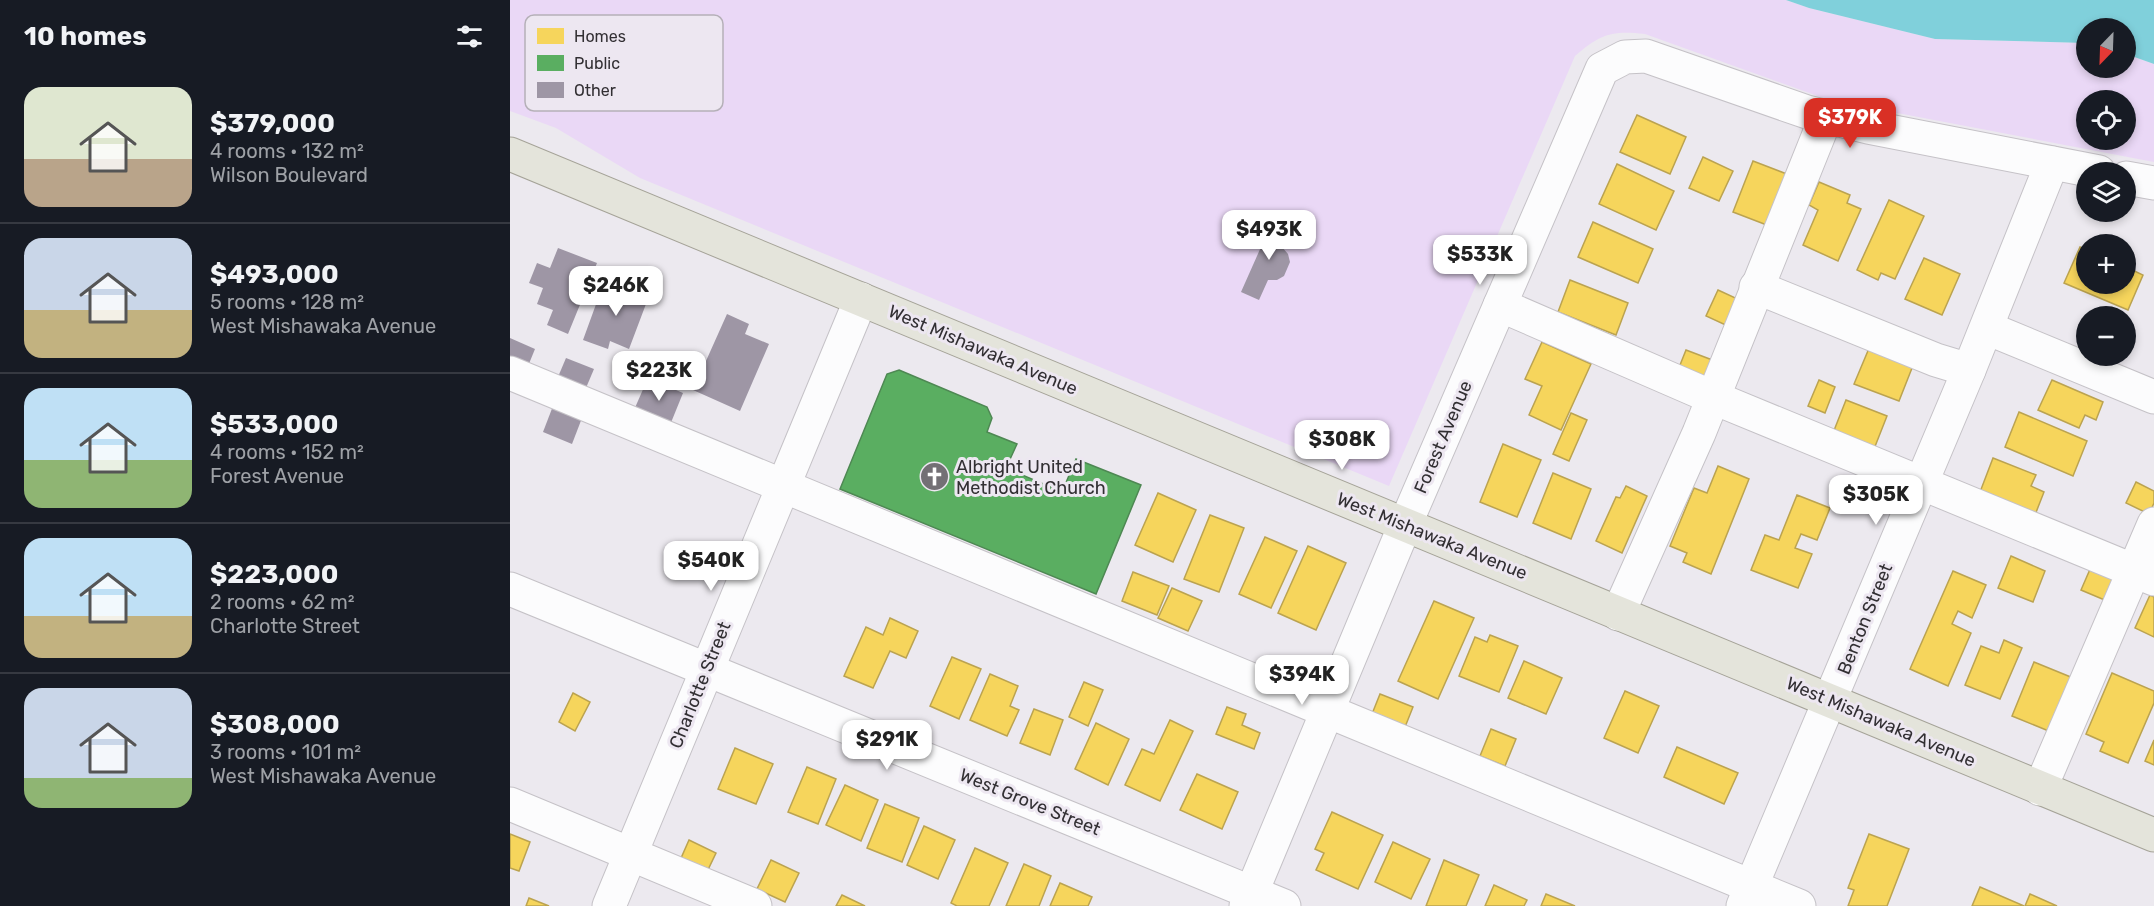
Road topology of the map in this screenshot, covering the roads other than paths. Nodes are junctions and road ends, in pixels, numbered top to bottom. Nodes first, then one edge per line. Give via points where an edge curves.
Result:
1 (1826, 117) junction
2 (510, 154) edge
3 (2052, 163) junction
4 (2076, 168) edge
5 (2136, 180) edge
6 (2154, 183) edge
7 (1756, 287) junction
8 (861, 299) junction
9 (1500, 305) junction
10 (1987, 328) junction
11 (1969, 370) junction
12 (510, 373) edge
13 (1712, 397) junction
14 (2154, 397) edge
15 (1921, 484) junction
16 (782, 486) junction
17 (2154, 524) edge
18 (1405, 525) junction
19 (2144, 575) edge
20 (510, 589) edge
21 (1618, 614) junction
22 (706, 670) junction
23 (1831, 702) junction
24 (1328, 710) junction
25 (2040, 789) junction
26 (510, 804) edge
27 (2154, 836) edge
28 (630, 855) junction
29 (1747, 896) edge
30 (1249, 899) edge
31 (609, 906) edge
32 (755, 906) edge
33 (1284, 906) edge
34 (1799, 906) edge

1 - 3 street
1 - 7 street
1 - 9 street, Forest Avenue via 1646,56 1625,57 1602,69
2 - 8 main road, West Mishawaka Avenue
3 - 4 street
3 - 10 street, Benton Street
5 - 6 street
7 - 11 street
7 - 13 street
8 - 16 street, Charlotte Street
8 - 18 main road, West Mishawaka Avenue
9 - 13 street
9 - 18 street, Forest Avenue
10 - 11 street, Benton Street
10 - 14 street
11 - 15 street, Benton Street
12 - 16 street
13 - 15 street
13 - 21 street
15 - 19 street
15 - 23 street, Benton Street
16 - 22 street, Charlotte Street
16 - 24 street
17 - 19 street
18 - 21 main road, West Mishawaka Avenue
18 - 24 street, Forest Avenue
19 - 25 street
20 - 22 street, West Grove Street
21 - 23 main road, West Mishawaka Avenue
22 - 28 street, Charlotte Street
22 - 30 street, West Grove Street
23 - 25 main road, West Mishawaka Avenue
23 - 29 street, Benton Street
24 - 29 street
24 - 30 street, Forest Avenue
25 - 27 main road, West Mishawaka Avenue
26 - 28 street
28 - 31 street, Charlotte Street
28 - 32 street
29 - 34 street
30 - 33 street, West Grove Street

